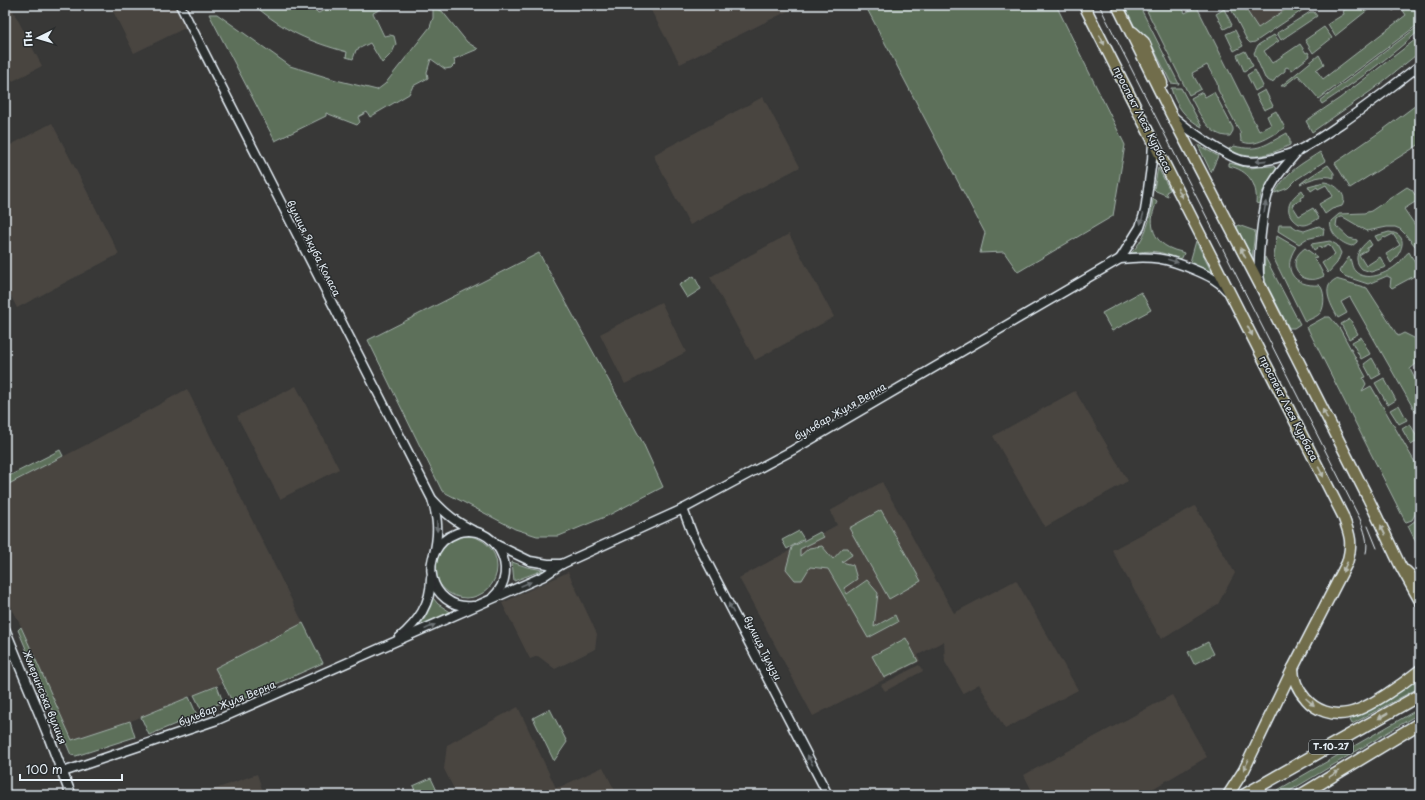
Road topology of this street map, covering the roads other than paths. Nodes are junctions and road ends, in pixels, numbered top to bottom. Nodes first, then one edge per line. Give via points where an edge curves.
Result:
1 (180, 5) edge
2 (1084, 5) edge
3 (1117, 5) edge
4 (1420, 65) edge
5 (1171, 114) junction
6 (1153, 139) junction
7 (1299, 150) junction
8 (1120, 259) junction
9 (1261, 287) junction
10 (1233, 296) junction
11 (432, 499) junction
12 (683, 509) junction
13 (474, 532) junction
14 (497, 545) junction
15 (434, 554) junction
16 (562, 564) junction
17 (1400, 565) junction
18 (431, 573) junction
19 (1420, 581) edge
20 (490, 599) junction
21 (1420, 601) edge
22 (476, 605) junction
23 (5, 630) edge
24 (394, 642) junction
25 (1293, 668) junction
26 (1420, 670) edge
27 (1418, 696) edge
28 (1420, 723) edge
29 (63, 772) junction
30 (71, 795) edge
31 (828, 795) edge
32 (1228, 795) edge
33 (1244, 795) edge
34 (1301, 795) edge

1 - 11 street, вулиця Якуба Коласа
2 -> 6 main road, проспект Леся Курбаса
3 - 5 main road via 1127,26 1144,42 1162,83 1163,99
4 - 7 street via 1370,103
7 -> 5 street via 1266,160 1244,161 1234,158 1206,140
9 -> 5 main road
6 -> 8 street, бульвар Жуля Верна via 1145,211 1140,227
6 -> 10 main road, проспект Леся Курбаса
9 -> 7 street via 1258,267 1269,190
8 -> 10 street, бульвар Жуля Верна via 1139,256 1171,260 1209,276
8 - 12 street, бульвар Жуля Верна via 793,450
17 -> 9 main road
10 -> 25 main road, проспект Леся Курбаса via 1350,534 1351,550 1348,563
11 - 13 street, вулиця Якуба Коласа via 446,515
11 -> 15 street, вулиця Якуба Коласа via 438,532
12 - 16 street, бульвар Жуля Верна
31 -> 12 street, вулиця Тулузи via 692,533
13 - 14 street via 482,534
13 - 15 street via 457,533 446,539
14 - 16 street, бульвар Жуля Верна via 530,561
14 - 20 street via 504,561 505,574 501,586
15 - 18 street
20 -> 16 street, бульвар Жуля Верна via 544,576
17 - 19 main road via 1408,574
17 - 21 main road
18 - 22 street via 435,586 450,602 460,606
18 - 24 street, бульвар Жуля Верна via 429,598 421,613 408,630
20 - 22 street, бульвар Жуля Верна
24 -> 22 street, бульвар Жуля Верна
23 - 29 main road, Жмеринська вулиця
24 - 29 street, бульвар Жуля Верна via 217,720
25 -> 26 main road via 1296,685 1310,703 1318,709 1335,713 1349,713 1363,707
25 -> 32 main road, проспект Леся Курбаса via 1262,734
27 -> 33 highway, Т-10-27
34 -> 28 highway, Т-10-27
29 - 30 main road, Жмеринська вулиця

